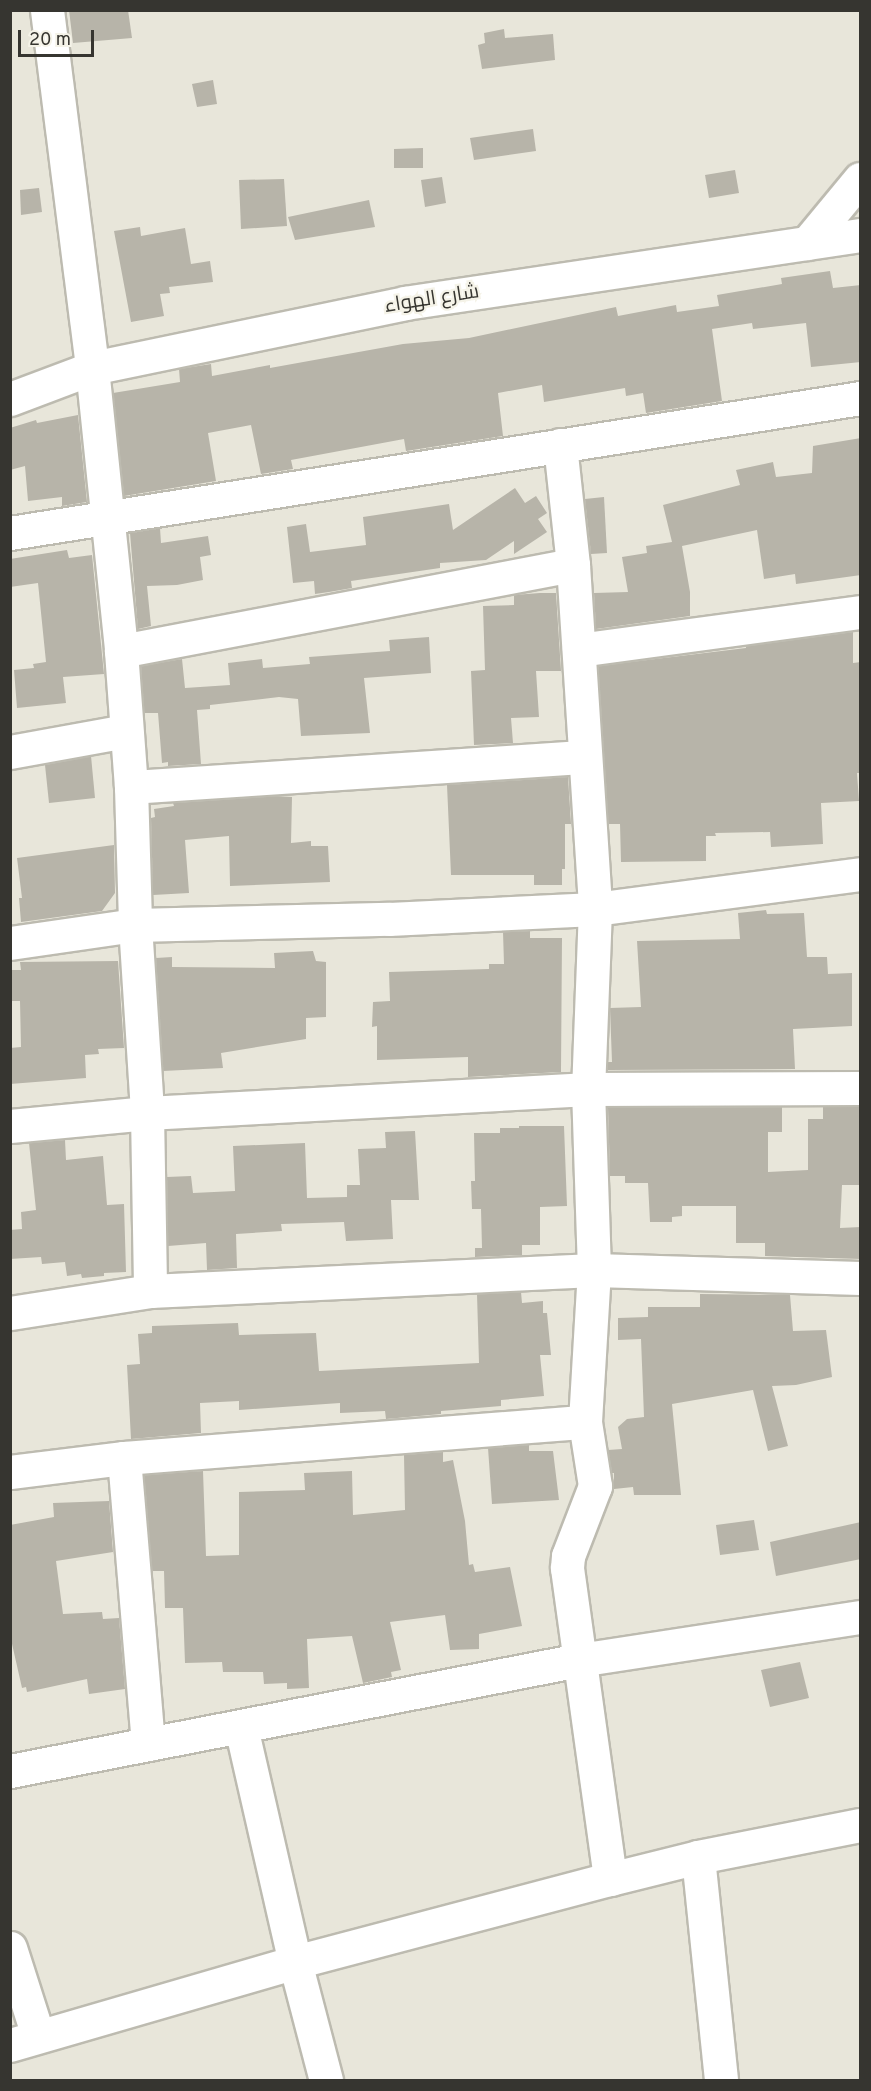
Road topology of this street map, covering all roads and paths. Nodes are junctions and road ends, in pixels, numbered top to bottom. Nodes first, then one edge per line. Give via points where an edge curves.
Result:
1 (46, 10) edge
2 (861, 179) edge
3 (861, 235) edge
4 (807, 243) junction
5 (92, 368) junction
6 (861, 398) edge
7 (10, 399) edge
8 (560, 445) junction
9 (108, 516) junction
10 (10, 532) edge
11 (573, 565) junction
12 (861, 612) edge
13 (579, 650) junction
14 (121, 651) junction
15 (126, 731) junction
16 (10, 752) edge
17 (584, 757) junction
18 (131, 787) junction
19 (861, 874) edge
20 (595, 909) junction
21 (135, 925) junction
22 (10, 943) edge
23 (861, 1088) edge
24 (588, 1089) junction
25 (147, 1113) junction
26 (10, 1126) edge
27 (594, 1270) junction
28 (861, 1278) edge
29 (150, 1291) junction
30 (10, 1313) edge
31 (585, 1422) junction
32 (124, 1458) junction
33 (10, 1472) edge
34 (861, 1617) edge
35 (579, 1660) junction
36 (241, 1727) junction
37 (148, 1744) junction
38 (10, 1771) edge
39 (861, 1825) edge
40 (698, 1857) junction
41 (610, 1879) junction
42 (10, 1948) edge
43 (295, 1962) junction
44 (24, 2041) edge
45 (326, 2080) edge
46 (721, 2080) edge

1 - 5 street
2 - 4 street
3 - 4 street, شارع الهواء
4 - 5 street, شارع الهواء via 405,303
5 - 7 street, شارع الهواء
5 - 9 street
6 - 8 street
8 - 9 street
8 - 11 street
9 - 10 street
9 - 14 street
11 - 13 street
11 - 14 street
12 - 13 street
13 - 17 street
14 - 15 street
15 - 16 street
15 - 18 street
17 - 18 street
17 - 20 street
18 - 21 street
19 - 20 street
20 - 21 street
20 - 24 street
21 - 22 street
21 - 25 street
23 - 24 street
24 - 25 street
24 - 27 street
25 - 26 street
25 - 29 street
27 - 28 street
27 - 29 street
27 - 31 street
29 - 30 street
31 - 32 street
31 - 35 street via 595,1486 567,1568
32 - 33 street
32 - 37 street
34 - 35 street
35 - 36 street
35 - 41 street
36 - 37 street
36 - 43 street
37 - 38 street
39 - 40 street
40 - 41 street
40 - 46 street
41 - 43 street
42 - 44 street
43 - 44 street
43 - 45 street

